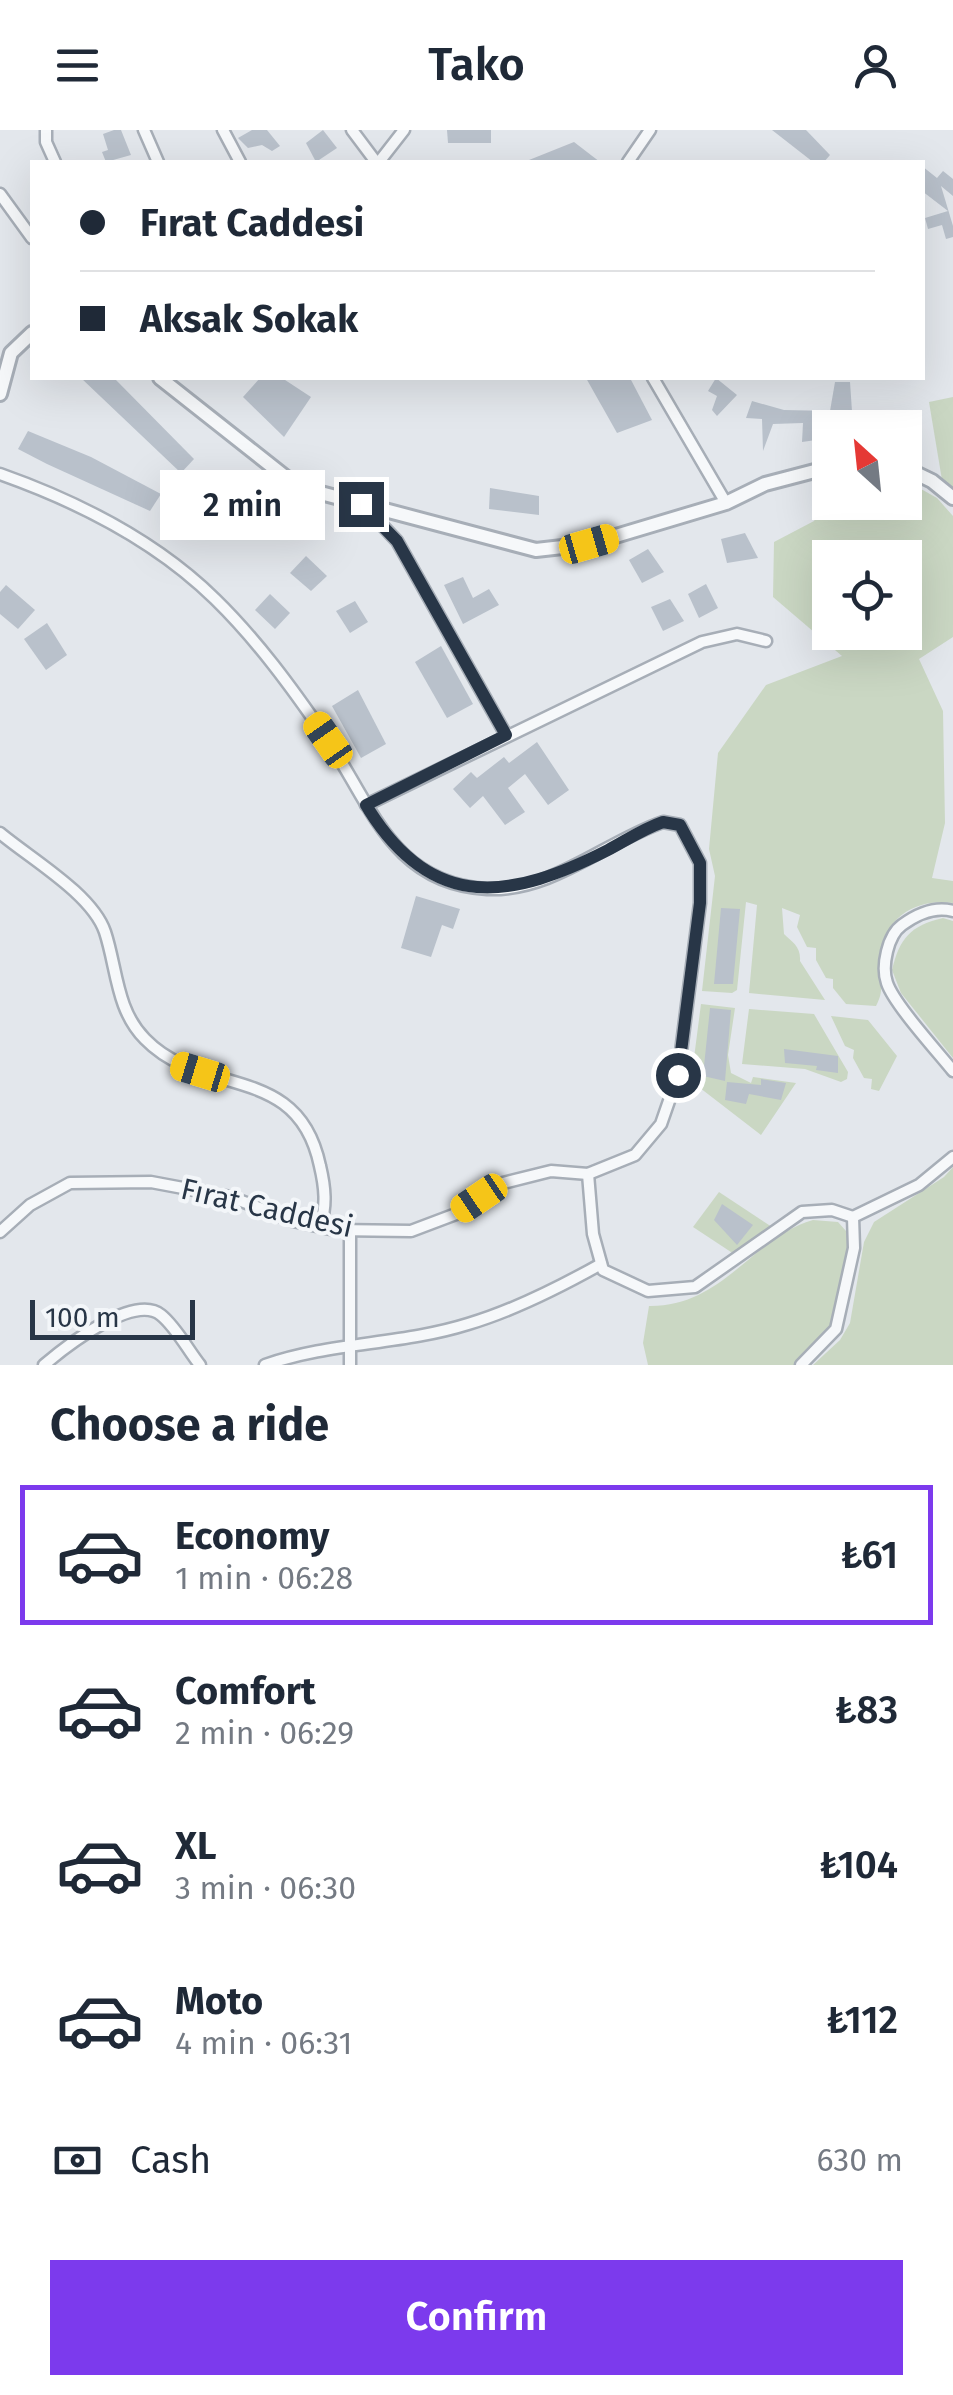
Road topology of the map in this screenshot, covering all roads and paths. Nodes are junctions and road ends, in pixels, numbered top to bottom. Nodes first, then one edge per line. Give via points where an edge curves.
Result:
1 (46, 130) edge
2 (144, 130) edge
3 (223, 130) edge
4 (352, 130) edge
5 (404, 130) edge
6 (650, 130) edge
7 (55, 160) edge
8 (157, 160) edge
9 (239, 160) edge
10 (376, 160) edge
11 (380, 160) edge
12 (629, 160) edge
13 (0, 194) edge
14 (30, 235) edge
15 (30, 335) edge
16 (163, 380) edge
17 (654, 380) edge
18 (0, 394) edge
19 (812, 472) edge
20 (0, 474) edge
21 (922, 476) edge
22 (953, 498) edge
23 (726, 503) junction
24 (361, 504) junction
25 (766, 641) dead end
26 (506, 735) junction
27 (366, 805) junction
28 (0, 833) edge
29 (953, 911) edge
30 (953, 1071) edge
31 (953, 1157) edge
32 (588, 1174) junction
33 (853, 1218) junction
34 (320, 1226) junction
35 (0, 1232) edge
36 (350, 1232) junction
37 (601, 1264) junction
38 (349, 1344) junction
39 (44, 1365) edge
40 (200, 1365) edge
41 (265, 1365) edge
42 (350, 1365) edge
43 (801, 1365) edge

1 - 7 street
2 - 8 street
3 - 9 street
4 - 10 street
5 - 11 street
6 - 12 street
13 - 14 street
15 - 18 street via 11,353
16 - 24 street via 298,487
17 - 23 street
19 - 23 street
20 - 27 street, Fırat Caddesi via 113,523 216,600 280,672
21 - 22 street
23 - 24 street via 589,544 536,550
24 - 26 street via 397,541
25 - 26 street via 737,634 702,642
26 - 27 street
27 - 32 street, Fırat Caddesi via 403,855 450,884 469,887 526,885 663,822 680,825 690,840 700,863 700,903 678,1075 661,1124 635,1155
28 - 34 street via 90,908 104,931 120,996 145,1040 180,1066 256,1087 290,1106 316,1148 325,1189
29 - 30 street via 916,915 896,928 886,982
31 - 33 street via 919,1185
32 - 36 street, Fırat Caddesi via 551,1172 503,1183 456,1214 411,1231
32 - 37 street
33 - 37 street via 832,1210 802,1212 695,1287 648,1290
33 - 43 street via 854,1248 836,1329
34 - 35 street, Fırat Caddesi via 176,1186 70,1182 30,1204
34 - 36 street, Fırat Caddesi
36 - 38 street
37 - 38 street via 469,1324
38 - 41 street
38 - 42 street
39 - 40 street via 98,1326 142,1309 160,1313

